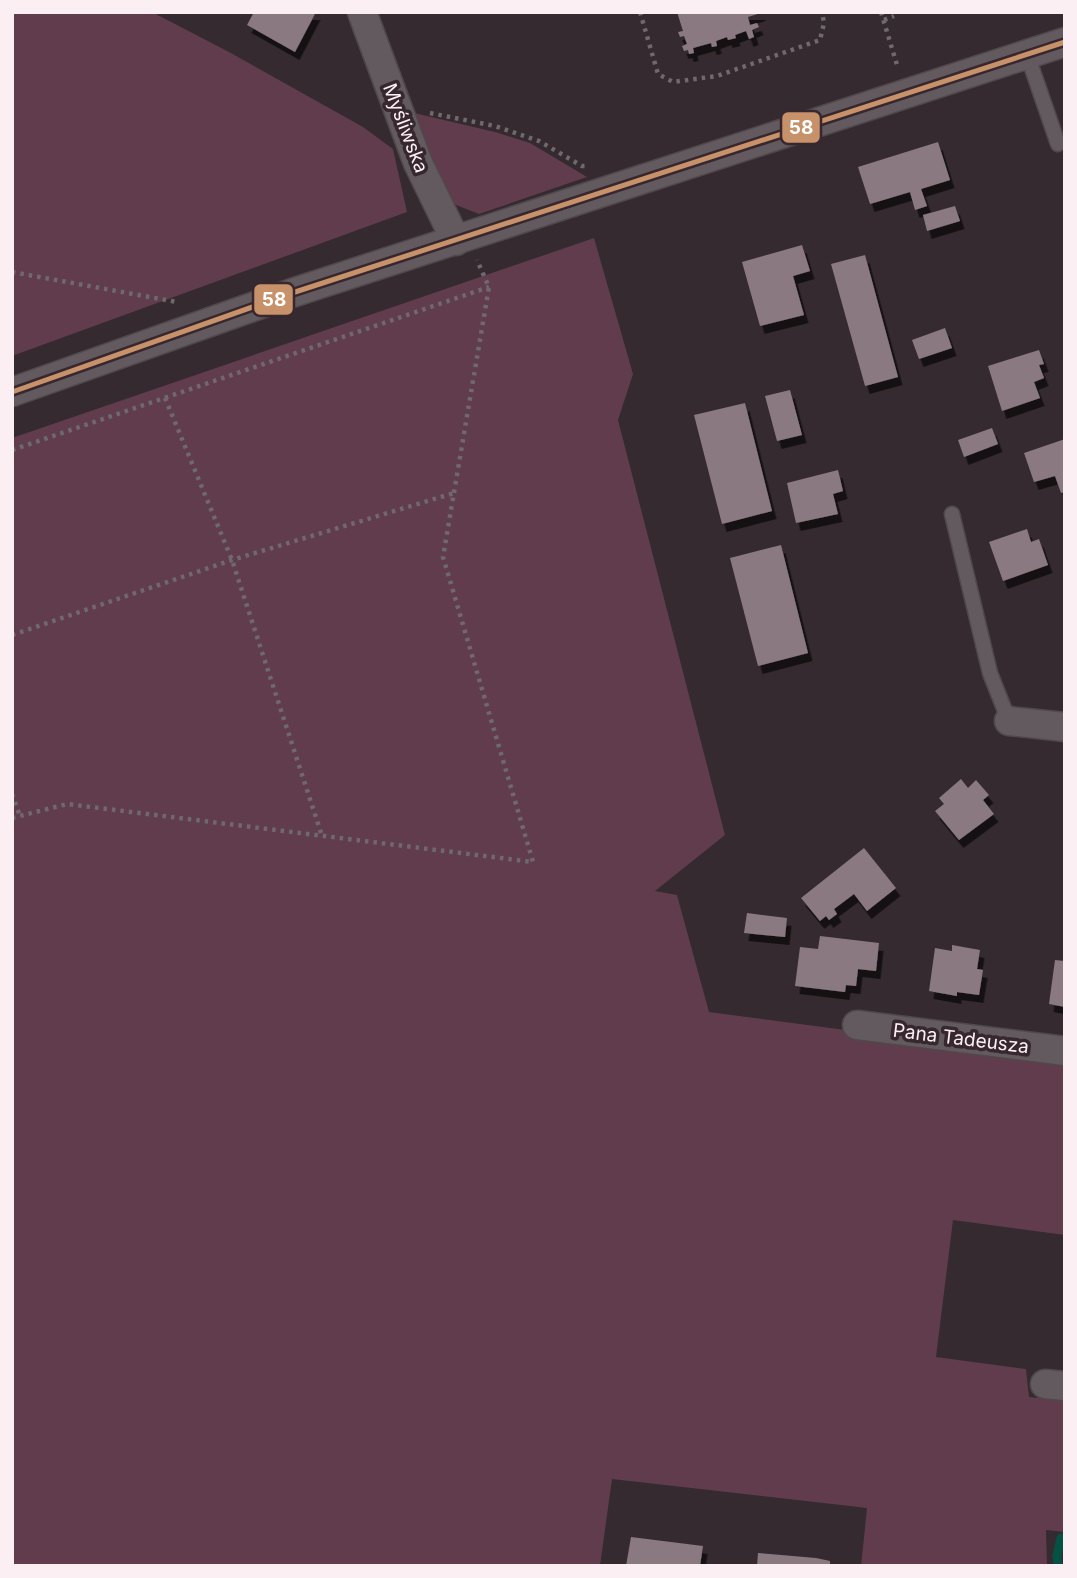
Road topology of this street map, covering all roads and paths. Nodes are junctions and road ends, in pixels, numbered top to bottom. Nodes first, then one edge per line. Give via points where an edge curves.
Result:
1 (362, 12) edge
2 (640, 12) edge
3 (822, 12) edge
4 (881, 12) edge
5 (894, 16) dead end
6 (884, 20) junction
7 (1048, 47) edge
8 (910, 61) dead end
9 (897, 65) junction
10 (884, 69) dead end
11 (421, 111) dead end
12 (1058, 144) dead end
13 (595, 165) dead end
14 (462, 239) junction
15 (12, 272) edge
16 (489, 287) junction
17 (184, 303) dead end
18 (12, 392) edge
19 (165, 397) junction
20 (12, 450) edge
21 (454, 493) junction
22 (951, 514) dead end
23 (232, 560) junction
24 (12, 635) edge
25 (1010, 721) joint
26 (1065, 727) edge
27 (12, 794) edge
28 (20, 816) junction
29 (12, 818) edge
30 (322, 836) junction
31 (857, 1025) dead end
32 (1065, 1051) edge

1 - 14 street, Myśliwska via 418,163
2 - 3 path via 658,74 673,82 717,76 820,40
4 - 6 path
5 - 6 path
6 - 9 path
7 - 12 lane
7 - 14 street
8 - 9 path
9 - 10 path
11 - 13 path via 495,126 540,141 582,166
14 - 16 path
14 - 18 street via 292,293
15 - 17 path
16 - 19 path
16 - 21 path
19 - 20 path
19 - 23 path
21 - 23 path
21 - 30 path via 443,556 533,862
22 - 25 lane via 990,673
23 - 24 path
23 - 30 path
25 - 26 street
27 - 28 path
28 - 29 path
28 - 30 path via 67,804
31 - 32 street, Pana Tadeusza

